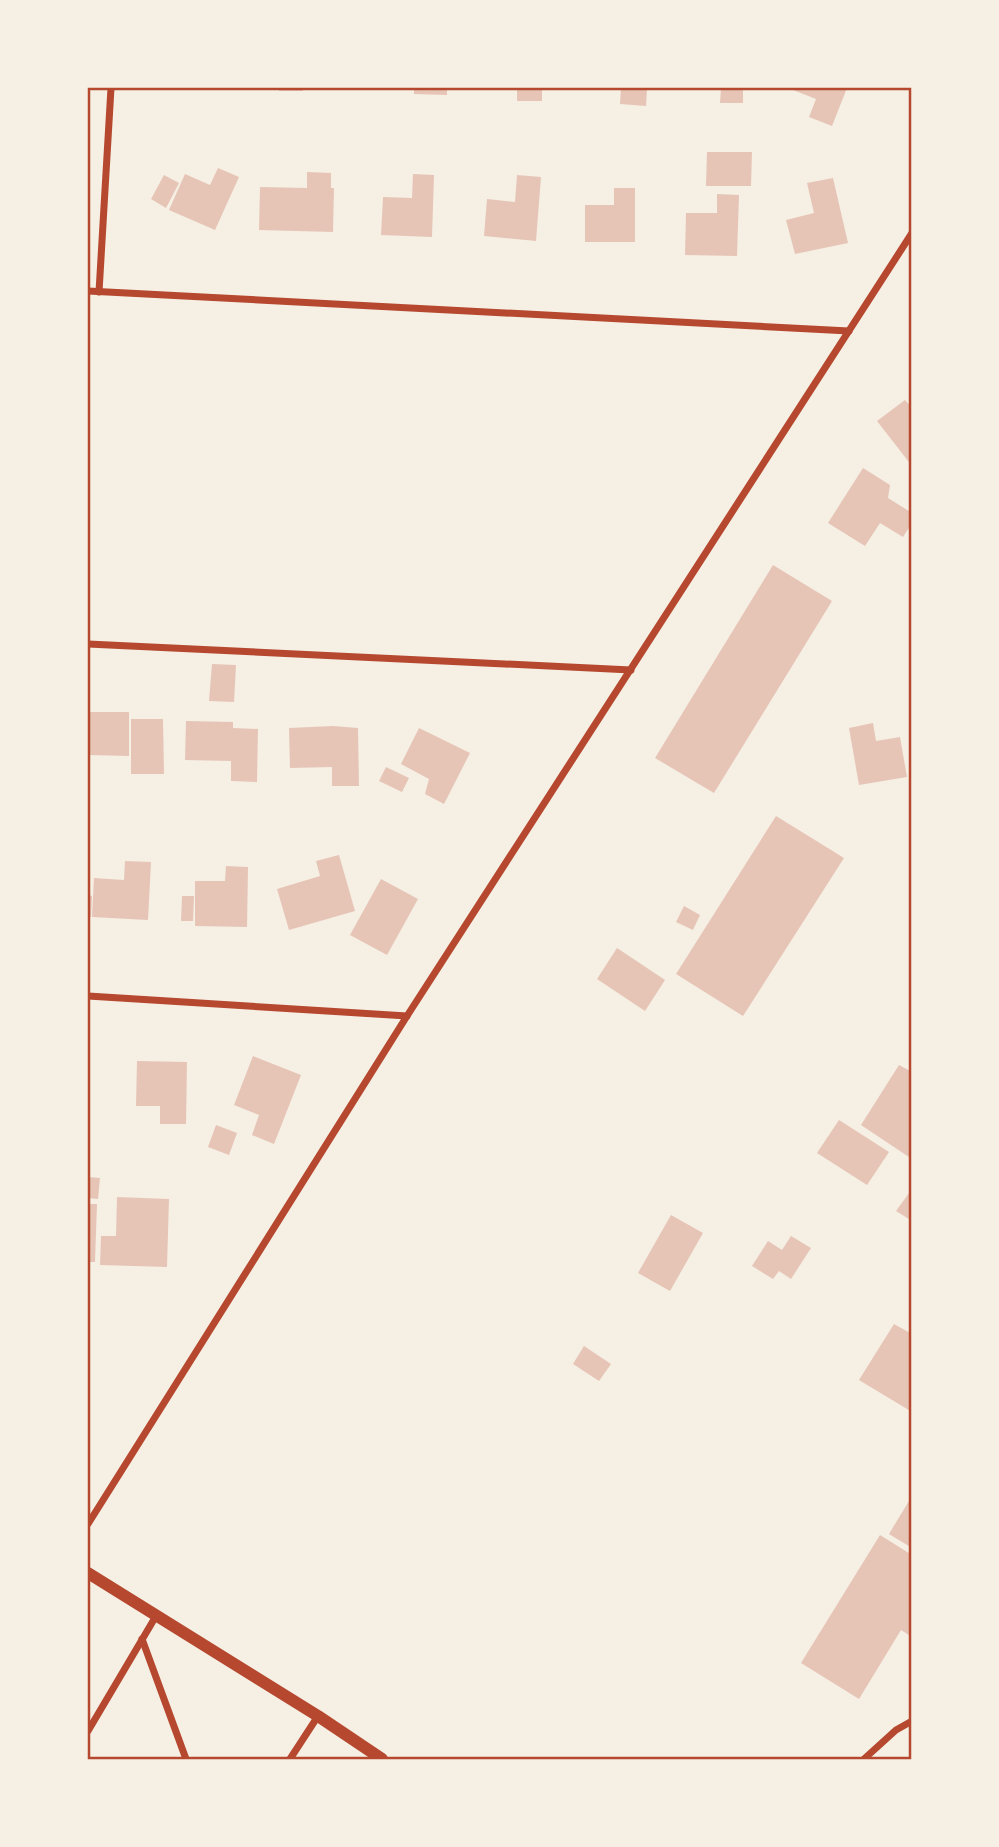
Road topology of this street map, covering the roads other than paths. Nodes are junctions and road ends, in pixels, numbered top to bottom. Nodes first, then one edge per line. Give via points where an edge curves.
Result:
1 (111, 88) edge
2 (912, 233) edge
3 (88, 291) edge
4 (99, 292) junction
5 (849, 331) junction
6 (88, 645) edge
7 (631, 670) junction
8 (88, 996) edge
9 (407, 1016) junction
10 (88, 1524) edge
11 (88, 1573) edge
12 (156, 1616) junction
13 (142, 1639) junction
14 (318, 1716) junction
15 (912, 1721) edge
16 (88, 1731) edge
17 (186, 1759) edge
18 (290, 1759) edge
19 (382, 1759) edge
20 (864, 1759) edge

1 - 4 street
2 - 5 street
3 - 4 street
4 - 5 street
5 - 7 street
6 - 7 street
7 - 9 street
8 - 9 street
9 - 10 street
11 - 12 street
12 - 13 street
12 - 14 street
13 - 16 street
13 - 17 street
14 - 18 street
14 - 19 street
15 - 20 street

